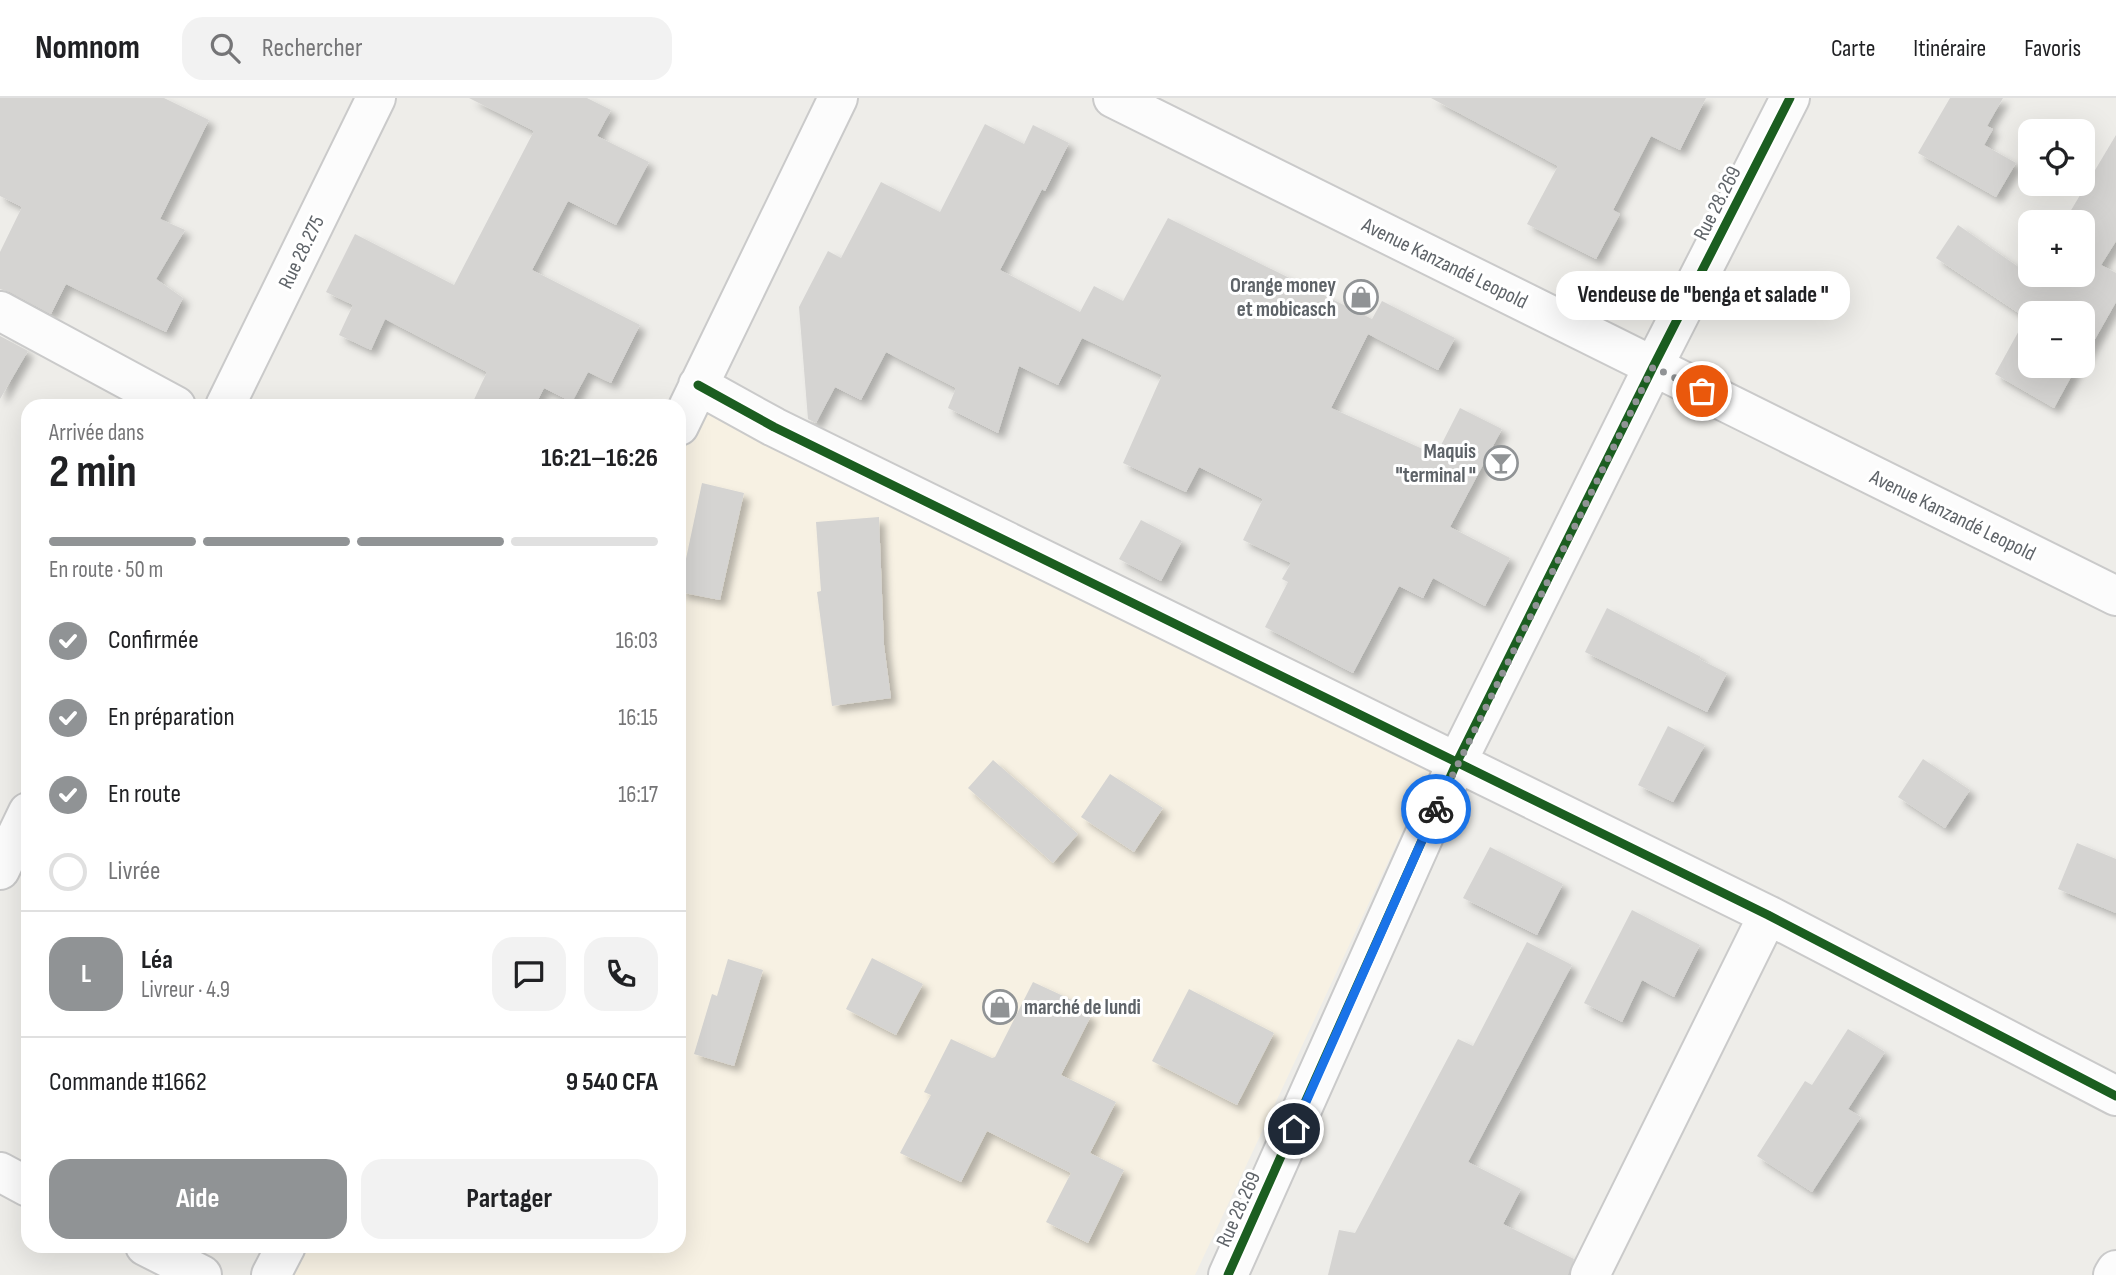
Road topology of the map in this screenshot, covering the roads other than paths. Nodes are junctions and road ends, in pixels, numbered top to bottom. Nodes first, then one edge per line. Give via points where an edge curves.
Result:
1 (376, 98) edge
2 (838, 98) edge
3 (1113, 98) edge
4 (1790, 98) edge
5 (0, 311) edge
6 (1653, 367) junction
7 (698, 385) junction
8 (163, 399) edge
9 (228, 399) edge
10 (686, 411) edge
11 (2116, 596) edge
12 (1457, 762) junction
13 (21, 827) edge
14 (0, 870) edge
15 (1768, 915) junction
16 (2116, 1096) edge
17 (0, 1172) edge
18 (21, 1183) edge
19 (159, 1253) edge
20 (282, 1253) edge
21 (2116, 1270) edge
22 (202, 1275) edge
23 (271, 1275) edge
24 (1228, 1275) edge
25 (1590, 1275) edge
26 (2113, 1275) edge

1 - 9 street, Rue 28.275
2 - 7 street
3 - 6 street, Avenue Kanzandé Leopold
4 - 6 street, Rue 28.269
5 - 8 street
6 - 11 street, Avenue Kanzandé Leopold
6 - 12 street, Rue 28.269
7 - 10 street
7 - 12 street
12 - 15 street
12 - 24 street, Rue 28.269
13 - 14 street
15 - 16 street
15 - 25 street
17 - 18 street
19 - 22 street
20 - 23 street
21 - 26 street

